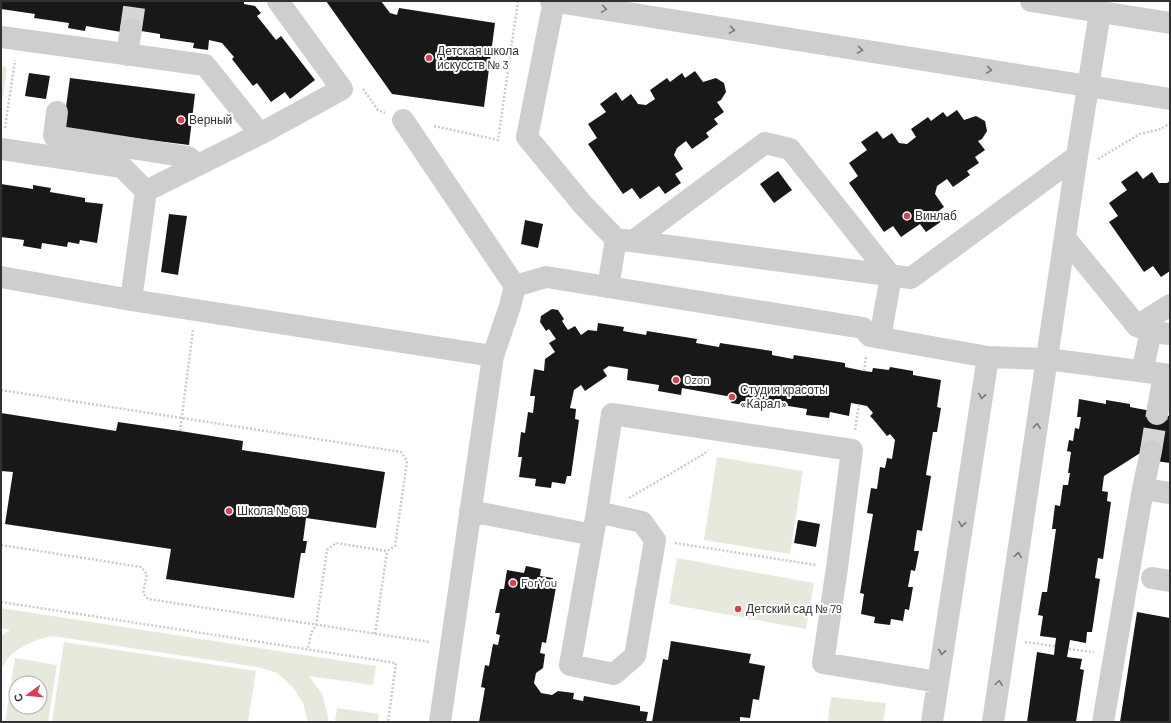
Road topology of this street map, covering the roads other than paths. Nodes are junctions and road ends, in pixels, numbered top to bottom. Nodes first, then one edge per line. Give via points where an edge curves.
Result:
1 (278, 1) edge
2 (553, 1) edge
3 (1031, 1) edge
4 (1100, 12) junction
5 (1170, 23) edge
6 (131, 29) tunnel mouth
7 (10, 39) edge
8 (127, 55) junction
9 (1088, 86) junction
10 (1170, 99) edge
11 (58, 112) dead end
12 (403, 120) road end
13 (260, 134) junction
14 (1, 149) edge
15 (1077, 156) junction
16 (198, 165) junction
17 (146, 191) junction
18 (1065, 238) junction
19 (624, 240) junction
20 (891, 276) junction
21 (1, 277) edge
22 (515, 286) junction
23 (608, 287) junction
24 (131, 300) junction
25 (1170, 305) edge
26 (1153, 331) edge
27 (880, 338) junction
28 (493, 356) junction
29 (988, 357) junction
30 (1047, 359) junction
31 (1142, 370) junction
32 (1167, 374) edge
33 (1157, 414) tunnel mouth
34 (1151, 451) tunnel mouth
35 (1143, 488) junction
36 (1170, 493) edge
37 (470, 511) junction
38 (597, 512) junction
39 (593, 535) junction
40 (938, 682) junction
41 (440, 722) edge
42 (932, 722) edge
43 (993, 722) edge
44 (1104, 722) edge

1 - 13 street via 342,89
2 -> 9 street
2 - 19 street via 527,137 584,206
3 - 4 street
4 - 5 street
4 - 9 street
6 - 8 street
7 - 8 street
8 - 13 street via 205,65
9 - 10 street
9 - 15 street
11 - 16 street via 54,136 188,157
12 - 22 street
13 - 16 street
14 - 17 street via 122,167
15 - 18 street
15 - 20 street via 911,278
16 - 17 street
17 - 24 street
18 - 26 street
18 - 30 street
19 - 20 street
19 - 20 street via 765,143 790,149
19 - 23 street
20 - 27 street
21 - 24 street
22 - 23 street via 546,277
22 - 28 street
23 - 27 street via 863,328 870,336
24 - 28 street
25 - 26 street
26 - 31 street
27 - 29 street
28 - 37 street
29 - 30 street
29 -> 40 street
30 - 31 street
43 -> 30 street
31 - 32 street
32 - 33 street
34 - 35 street
35 - 36 street
35 - 44 street
37 - 39 street
37 - 41 street
38 - 39 street
38 - 39 street via 642,522 655,540 635,656 614,674 570,665
38 - 40 street via 612,414 852,450 824,663
40 - 42 street

